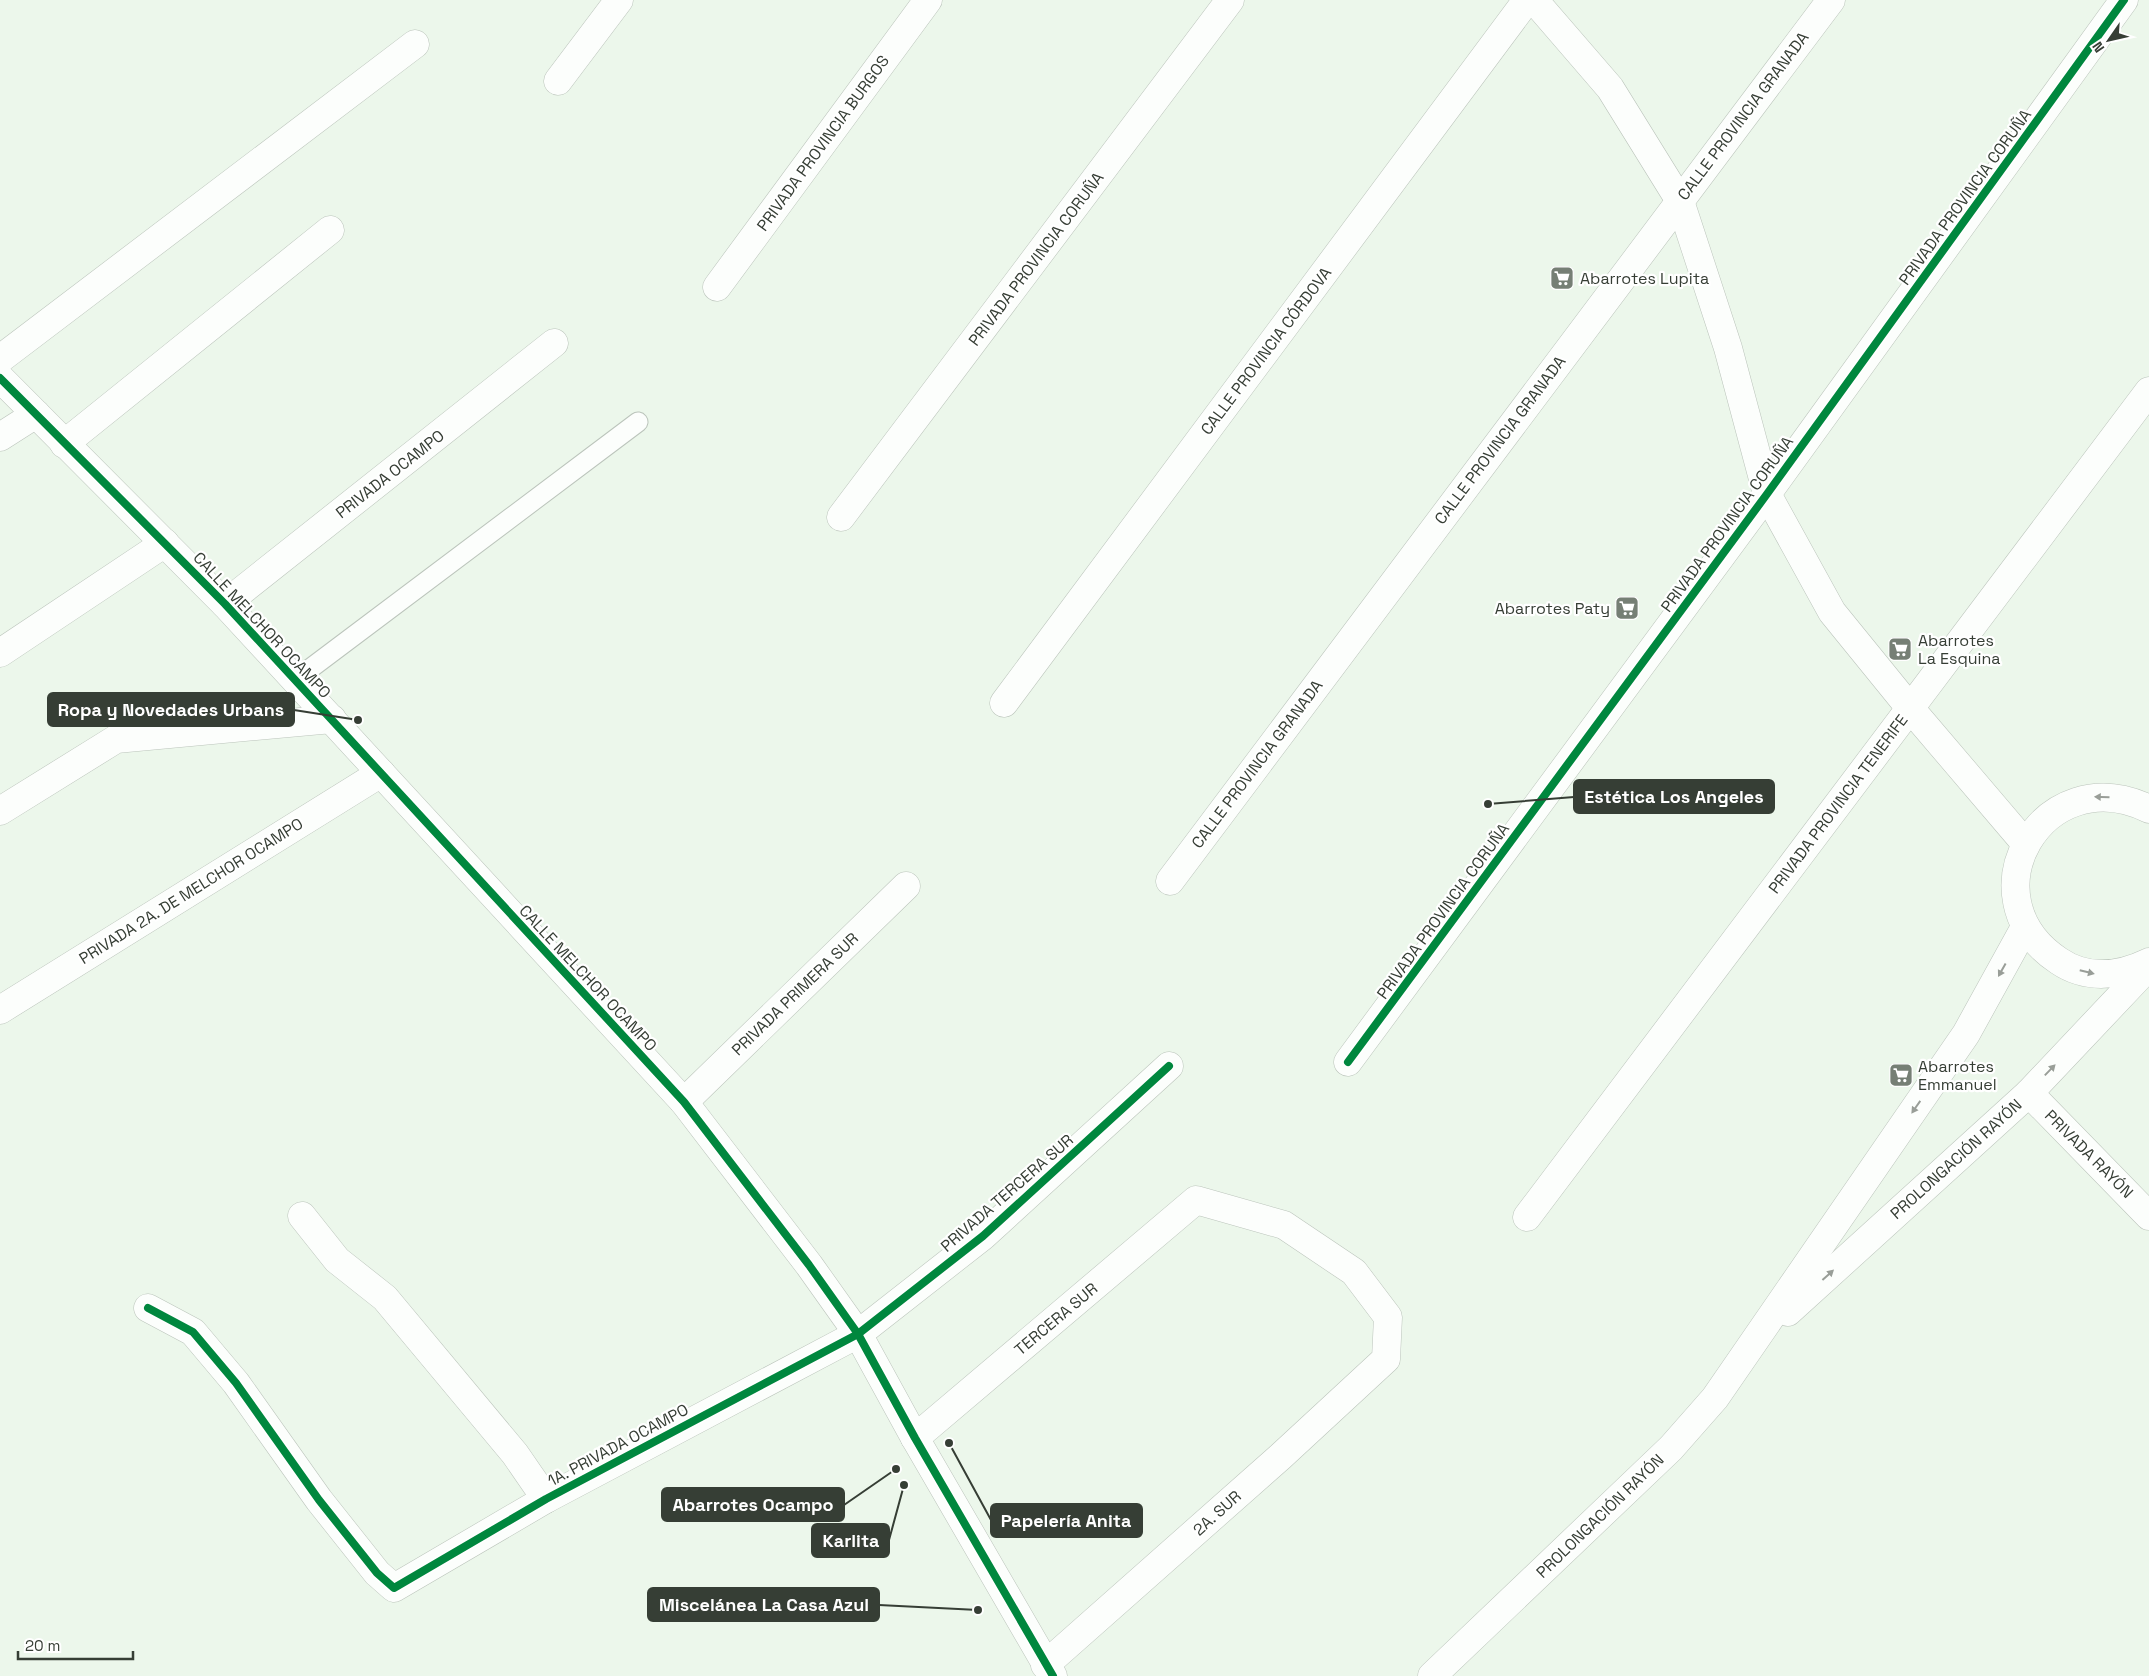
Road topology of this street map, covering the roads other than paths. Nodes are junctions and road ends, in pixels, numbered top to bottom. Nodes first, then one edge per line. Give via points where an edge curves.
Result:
1 (619, 0) edge
2 (928, 0) edge
3 (1230, 0) edge
4 (1527, 0) edge
5 (1534, 0) edge
6 (1831, 0) edge
7 (2124, 0) edge
8 (416, 44) dead end
9 (558, 81) dead end
10 (1680, 201) junction
11 (330, 230) dead end
12 (717, 287) dead end
13 (554, 344) dead end
14 (0, 359) edge
15 (0, 378) edge
16 (2149, 391) edge
17 (36, 414) junction
18 (638, 422) dead end
19 (0, 437) edge
20 (64, 444) junction
21 (1767, 494) junction
22 (841, 517) dead end
23 (166, 543) junction
24 (225, 604) junction
25 (0, 653) edge
26 (295, 680) junction
27 (1004, 702) dead end
28 (1910, 708) junction
29 (332, 719) junction
30 (381, 773) junction
31 (2145, 798) edge
32 (0, 811) edge
33 (2025, 843) junction
34 (1170, 881) dead end
35 (906, 886) dead end
36 (2025, 927) junction
37 (2149, 962) edge
38 (2149, 966) edge
39 (0, 1010) edge
40 (1348, 1062) dead end
41 (1169, 1066) dead end
42 (2029, 1093) junction
43 (684, 1102) junction
44 (302, 1216) dead end
45 (2149, 1216) edge
46 (1528, 1217) dead end
47 (148, 1308) dead end
48 (858, 1334) junction
49 (1753, 1343) junction
50 (1386, 1359) joint
51 (915, 1438) junction
52 (546, 1499) junction
53 (1049, 1671) edge
54 (1432, 1676) edge

1 - 9 street
2 - 12 street, PRIVADA PROVINCIA BURGOS
3 - 22 street, PRIVADA PROVINCIA CORUÑA
4 - 27 street, CALLE PROVINCIA CÓRDOVA
5 - 10 street via 1610,88
6 - 10 street, CALLE PROVINCIA GRANADA
7 - 21 street, PRIVADA PROVINCIA CORUÑA
8 - 14 street
10 - 21 street via 1728,348
10 - 34 street, CALLE PROVINCIA GRANADA
11 - 20 street
13 - 24 street, PRIVADA OCAMPO
15 - 17 street, CALLE MELCHOR OCAMPO
16 - 28 street, PRIVADA PROVINCIA TENERIFE
17 - 19 street
17 - 20 street, CALLE MELCHOR OCAMPO
18 - 26 lane
20 - 23 street, CALLE MELCHOR OCAMPO
21 - 28 street via 1832,612
21 - 40 street, PRIVADA PROVINCIA CORUÑA
23 - 24 street, CALLE MELCHOR OCAMPO
23 - 25 street
24 - 26 street, CALLE MELCHOR OCAMPO
26 - 29 street, CALLE MELCHOR OCAMPO
28 - 33 street
28 - 46 street, PRIVADA PROVINCIA TENERIFE
29 - 30 street, CALLE MELCHOR OCAMPO
29 - 32 street via 116,739
30 - 39 street, PRIVADA 2A. DE MELCHOR OCAMPO
30 - 43 street, CALLE MELCHOR OCAMPO
31 -> 33 street via 2095,796 2067,804 2043,820
33 - 36 street via 2016,870 2016,899
35 - 43 street, PRIVADA PRIMERA SUR
36 -> 37 street via 2044,951 2069,968 2098,975 2128,972
36 -> 49 street, PROLONGACIÓN RAYÓN via 1966,1034
42 -> 38 street, PROLONGACIÓN RAYÓN
41 - 48 street, PRIVADA TERCERA SUR via 983,1236
42 - 45 street, PRIVADA RAYÓN
49 -> 42 street, PROLONGACIÓN RAYÓN
43 - 48 street, CALLE MELCHOR OCAMPO
44 - 52 street via 337,1260 384,1298 515,1454
47 - 52 street, 1A. PRIVADA OCAMPO via 193,1332 236,1383 336,1522 377,1573 394,1588
48 - 51 street, CALLE MELCHOR OCAMPO
48 - 52 street, 1A. PRIVADA OCAMPO
49 - 54 street, PROLONGACIÓN RAYÓN via 1715,1398 1671,1448
50 - 51 street, TERCERA SUR via 1388,1318 1354,1272 1284,1224 1196,1200
50 - 53 street, 2A. SUR
51 - 53 street, CALLE MELCHOR OCAMPO

